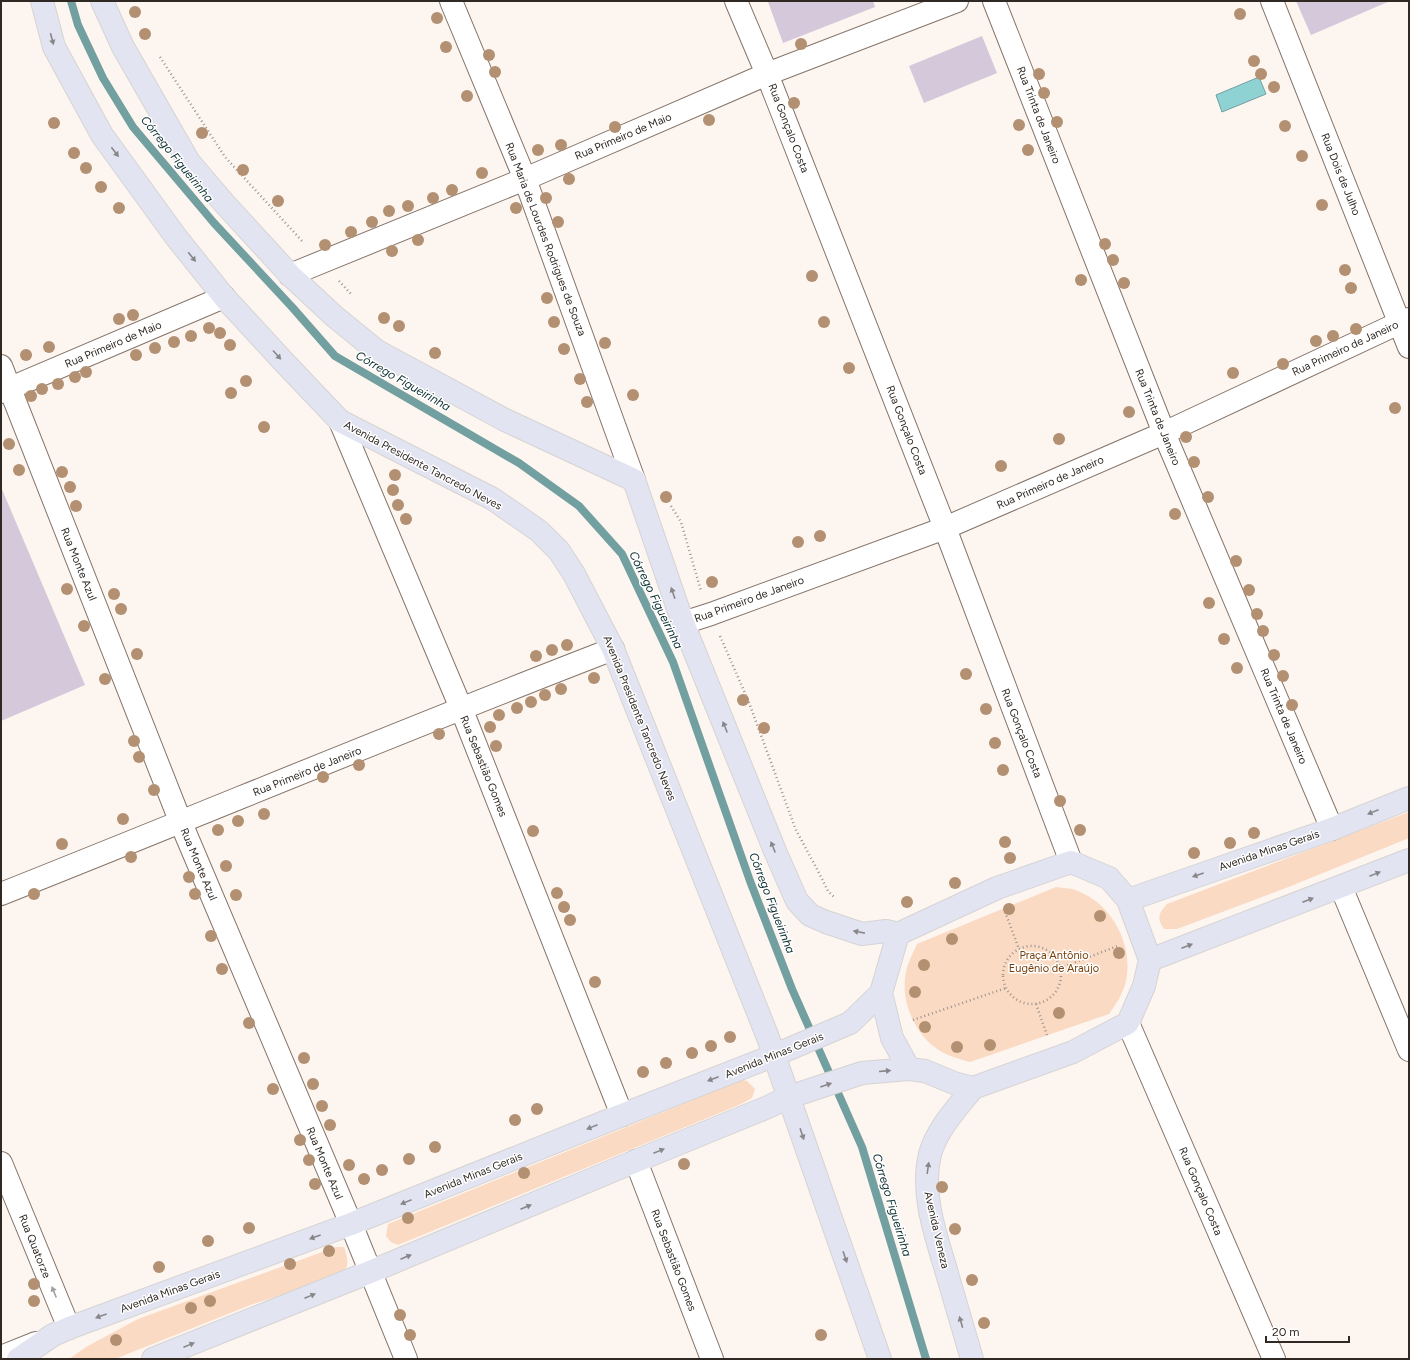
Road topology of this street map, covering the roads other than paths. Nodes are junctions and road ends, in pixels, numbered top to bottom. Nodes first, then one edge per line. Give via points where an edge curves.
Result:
1 (42, 1) edge
2 (102, 1) edge
3 (451, 1) edge
4 (736, 1) edge
5 (957, 1) edge
6 (994, 1) edge
7 (1272, 1) edge
8 (767, 74) junction
9 (525, 179) junction
10 (290, 274) junction
11 (224, 297) junction
12 (1404, 321) edge
13 (1409, 347) edge
14 (1, 366) edge
15 (5, 390) edge
16 (340, 421) junction
17 (1164, 433) junction
18 (634, 480) junction
19 (945, 528) junction
20 (683, 623) junction
21 (613, 649) junction
22 (461, 708) junction
23 (1409, 798) edge
24 (181, 823) junction
25 (1332, 829) junction
26 (1409, 860) edge
27 (1071, 862) junction
28 (1341, 887) junction
29 (1, 894) edge
30 (1128, 900) junction
31 (898, 934) junction
32 (1150, 960) junction
33 (881, 993) junction
34 (1128, 1023) junction
35 (1409, 1050) edge
36 (775, 1055) junction
37 (909, 1069) junction
38 (973, 1088) junction
39 (789, 1097) junction
40 (622, 1115) junction
41 (636, 1161) junction
42 (1, 1163) edge
43 (351, 1224) junction
44 (370, 1272) junction
45 (61, 1332) junction
46 (1, 1357) edge
47 (18, 1359) edge
48 (153, 1359) edge
49 (406, 1359) edge
50 (712, 1359) edge
51 (880, 1359) edge
52 (972, 1359) edge
53 (1274, 1359) edge

1 -> 11 main road, Avenida Presidente Tancredo Neves via 54,47 102,134 176,237
2 - 10 main road via 124,47 190,162
3 - 9 street, Rua Maria de Lourdes Rodrigues de Souza
4 - 8 street, Rua Gonçalo Costa
5 - 8 street, Rua Primeiro de Maio
6 - 17 street, Rua Trinta de Janeiro
7 - 12 street, Rua Dois de Julho
8 - 9 street, Rua Primeiro de Maio
8 - 19 street, Rua Gonçalo Costa
9 - 10 street, Rua Primeiro de Maio
9 - 18 street, Rua Maria de Lourdes Rodrigues de Souza
10 - 18 main road via 334,316 377,351 505,420
11 - 15 street, Rua Primeiro de Maio
11 -> 16 main road, Avenida Presidente Tancredo Neves
12 - 13 street, Rua Dois de Julho
12 - 17 street, Rua Primeiro de Janeiro
14 - 15 street, Rua Monte Azul
15 - 24 street, Rua Monte Azul
16 - 21 main road, Avenida Presidente Tancredo Neves via 493,499 539,531 559,551 574,574
16 - 22 street, Rua Sebastião Gomes
17 - 19 street, Rua Primeiro de Janeiro
17 - 25 street, Rua Trinta de Janeiro
20 -> 18 main road
19 - 20 street, Rua Primeiro de Janeiro
19 - 27 street, Rua Gonçalo Costa
31 -> 20 main road via 886,931 862,934 810,915 797,902
21 - 22 street, Rua Primeiro de Janeiro
21 - 36 main road, Avenida Presidente Tancredo Neves
22 - 24 street, Rua Primeiro de Janeiro
22 - 40 street, Rua Sebastião Gomes
23 -> 25 main road, Avenida Minas Gerais
24 - 29 street, Rua Primeiro de Janeiro
24 - 43 street, Rua Monte Azul
25 -> 30 main road, Avenida Minas Gerais
28 -> 26 main road
27 - 30 main road via 1109,878
27 - 31 main road via 997,888
32 -> 28 main road
28 - 35 street
30 - 32 main road
31 - 33 main road
32 - 34 main road via 1144,986
33 - 36 main road, Avenida Minas Gerais via 850,1023
33 - 37 main road via 892,1038
34 - 38 main road via 1073,1052
34 - 53 street, Rua Gonçalo Costa
36 - 39 main road, Avenida Presidente Tancredo Neves
36 -> 40 main road, Avenida Minas Gerais
37 - 38 main road via 925,1071
39 -> 37 main road via 862,1073
52 -> 38 main road, Avenida Veneza via 934,1227 926,1182 930,1154 937,1137
41 -> 39 main road
39 -> 51 main road
40 -> 43 main road, Avenida Minas Gerais
44 -> 41 main road
41 - 50 street, Rua Sebastião Gomes
45 -> 42 street, Rua Quatorze
43 - 44 street, Rua Monte Azul
43 -> 45 main road, Avenida Minas Gerais
48 -> 44 main road
44 - 49 street, Rua Monte Azul
45 - 46 street, Avenida Minas Gerais
45 - 47 main road, Avenida Minas Gerais

